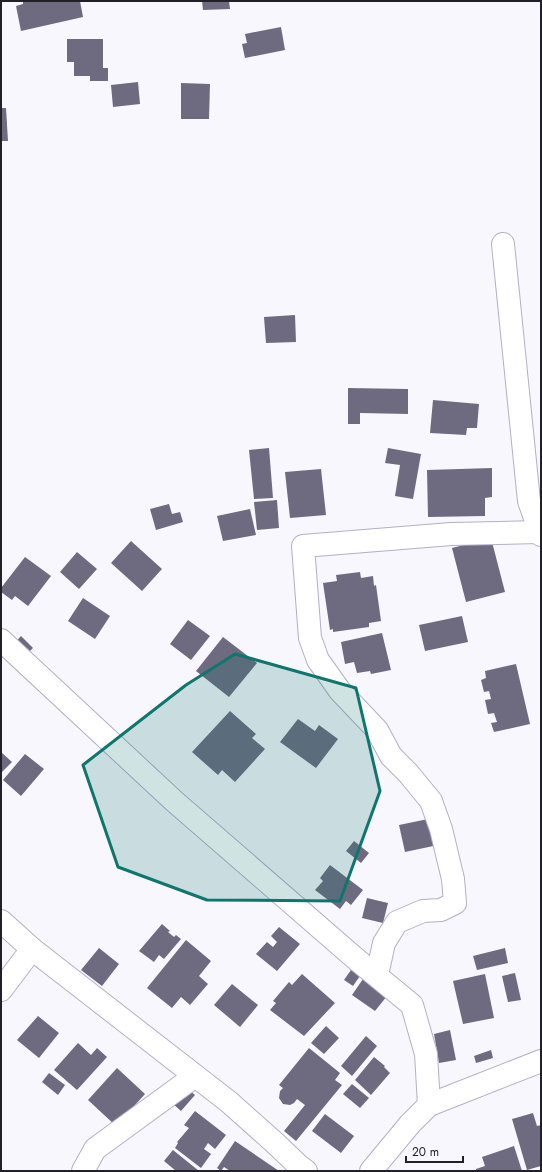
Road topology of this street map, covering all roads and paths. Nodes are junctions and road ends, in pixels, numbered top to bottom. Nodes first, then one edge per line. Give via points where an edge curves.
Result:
1 (503, 244) dead end
2 (533, 462) edge
3 (540, 533) edge
4 (1, 640) edge
5 (1, 921) edge
6 (32, 949) junction
7 (377, 975) junction
8 (1, 990) edge
9 (541, 1061) edge
10 (195, 1076) junction
11 (429, 1106) junction
12 (83, 1171) edge
13 (306, 1171) edge
14 (371, 1171) edge

1 - 2 street
2 - 3 street via 529,501
3 - 7 street via 451,534 303,546 310,638 318,660 340,691 377,730 391,756 431,801 441,828 453,879 455,903 441,910 423,911 397,922 384,943
4 - 7 street via 174,801
5 - 6 street
6 - 8 street
6 - 10 street
7 - 11 street via 412,1005 426,1054
9 - 11 street
10 - 12 street via 94,1148
10 - 13 street
11 - 14 street via 410,1124

